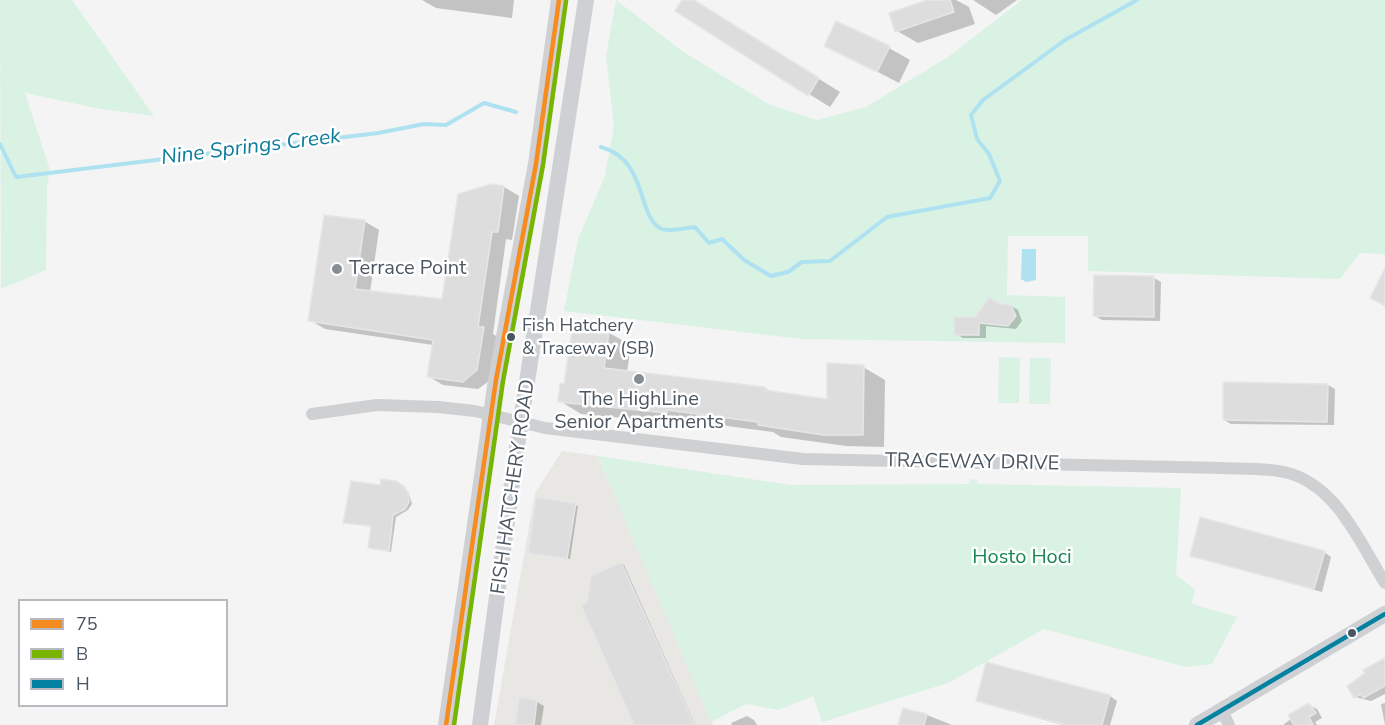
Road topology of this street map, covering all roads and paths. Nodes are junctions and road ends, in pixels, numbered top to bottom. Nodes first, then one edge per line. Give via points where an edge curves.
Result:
1 (559, 0) edge
2 (586, 0) edge
3 (312, 414) dead end
4 (507, 419) junction
5 (1385, 583) edge
6 (1385, 614) edge
7 (451, 693) junction
8 (1226, 718) edge
9 (446, 725) edge
10 (453, 725) edge
11 (480, 725) edge
12 (1197, 725) edge

1 - 4 main road, FISH HATCHERY ROAD via 536,164 496,380
2 - 4 main road, FISH HATCHERY ROAD
3 - 4 street, TRACEWAY DRIVE via 376,405 438,407
4 - 5 street, TRACEWAY DRIVE via 545,428 803,459 1285,472 1312,483 1341,510
4 - 7 main road, FISH HATCHERY ROAD
4 - 11 main road, FISH HATCHERY ROAD
6 - 8 main road
7 - 9 main road, FISH HATCHERY ROAD
7 - 10 main road
8 - 12 main road

